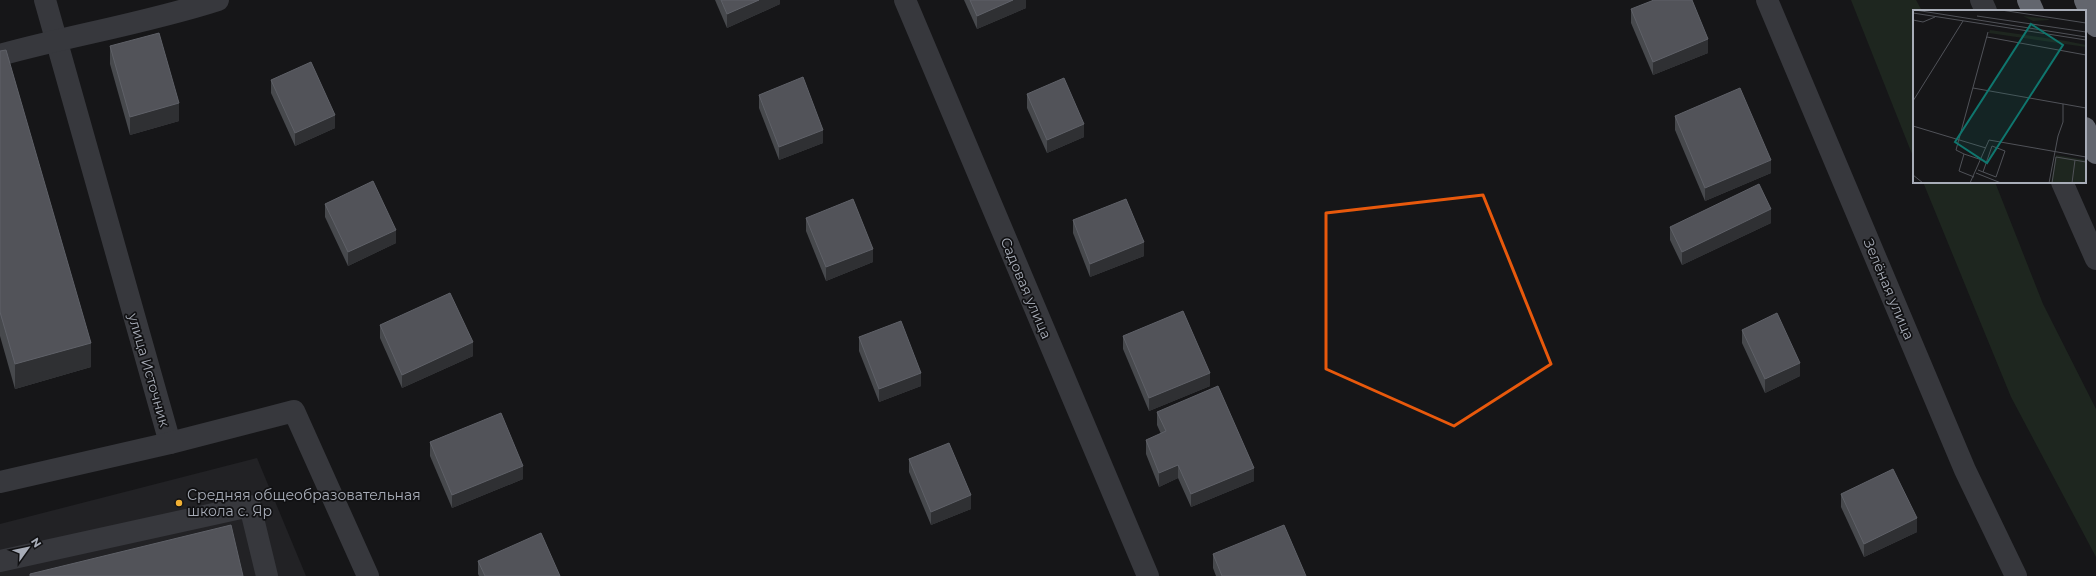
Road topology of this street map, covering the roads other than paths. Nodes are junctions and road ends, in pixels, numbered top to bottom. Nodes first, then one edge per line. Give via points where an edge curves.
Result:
1 (45, 0) edge
2 (218, 0) edge
3 (905, 0) edge
4 (1767, 0) edge
5 (1981, 0) edge
6 (2028, 0) edge
7 (2085, 0) edge
8 (1986, 10) edge
9 (2033, 10) edge
10 (2096, 26) edge
11 (56, 40) junction
12 (0, 55) edge
13 (2086, 130) edge
14 (2096, 153) edge
15 (2062, 183) edge
16 (2096, 259) edge
17 (170, 443) junction
18 (0, 482) edge
19 (0, 561) edge
20 (267, 576) edge
21 (368, 576) edge
22 (1148, 576) edge
23 (2016, 576) edge

1 - 11 street, улица Источник
2 - 11 street via 178,13
3 - 22 street, Садовая улица
4 - 23 street, Зелёная улица via 1965,470
5 - 8 street
6 - 9 highway
7 - 10 highway
11 - 12 street
11 - 17 street, улица Источник
13 - 14 highway
15 - 16 street
17 - 18 street
17 - 21 street, улица Источник via 294,411
19 - 20 street via 250,506

